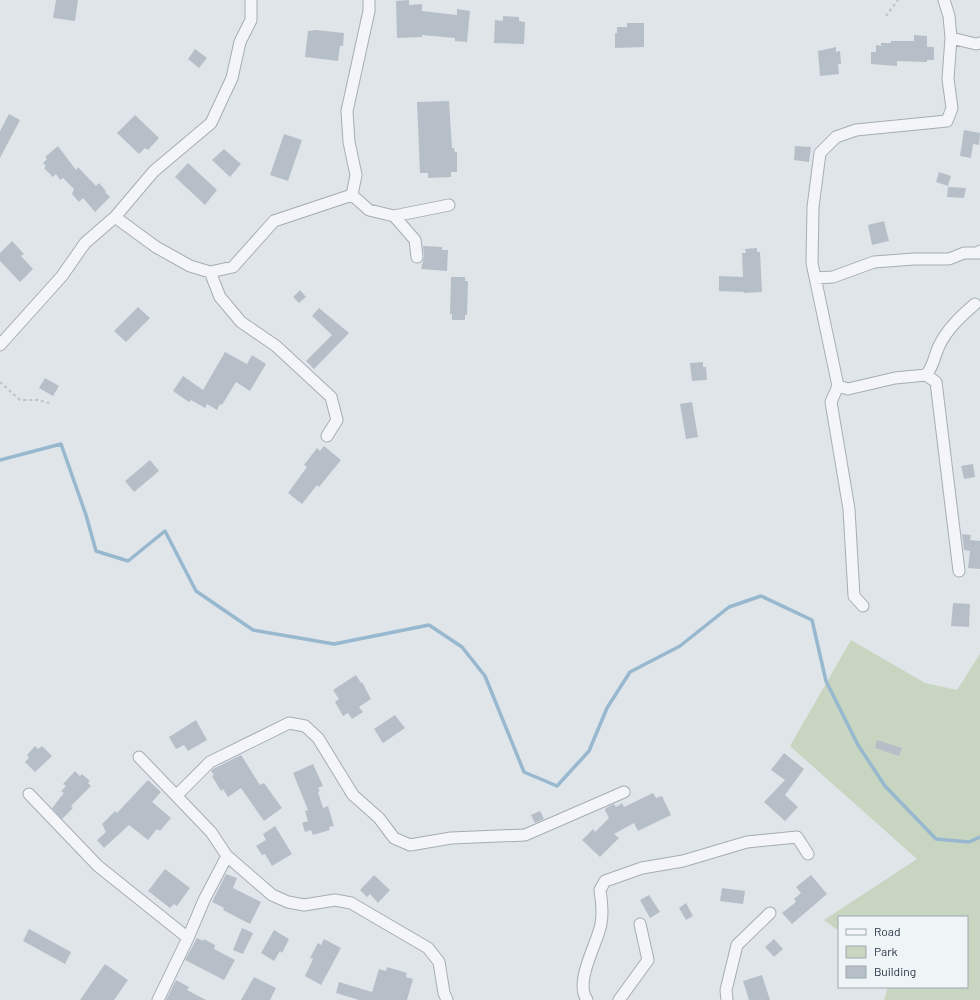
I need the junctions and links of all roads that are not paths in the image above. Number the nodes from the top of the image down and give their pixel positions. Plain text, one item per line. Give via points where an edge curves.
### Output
1 (251, 0) edge
2 (369, 0) edge
3 (944, 0) edge
4 (951, 38) junction
5 (980, 43) edge
6 (352, 194) junction
7 (449, 205) dead end
8 (394, 216) junction
9 (115, 217) junction
10 (980, 251) edge
11 (417, 257) dead end
12 (210, 272) junction
13 (815, 278) junction
14 (975, 304) dead end
15 (0, 345) edge
16 (926, 375) junction
17 (838, 386) junction
18 (327, 436) dead end
19 (959, 571) dead end
20 (863, 606) dead end
21 (139, 757) dead end
22 (624, 792) dead end
23 (29, 794) dead end
24 (177, 795) junction
25 (808, 854) dead end
26 (227, 856) junction
27 (770, 913) dead end
28 (640, 924) dead end
29 (188, 938) junction
30 (158, 1000) edge
31 (447, 1000) edge
32 (587, 1000) edge
33 (619, 1000) edge
34 (728, 1000) edge

1 - 9 street via 251,20 240,42 232,78 211,123 154,171
2 - 6 street via 369,11 347,111 349,142 356,175
3 - 4 street via 949,16
4 - 5 street
4 - 13 street via 948,79 952,108 947,121 856,130 836,137 820,153 812,207 812,263
6 - 8 street via 369,210
6 - 12 street via 274,222 233,267
7 - 8 street
8 - 11 street via 415,240
9 - 12 street via 156,247 190,266
9 - 15 street via 85,243 62,276
10 - 13 street via 964,253 949,259 874,262 833,277
12 - 18 street via 220,297 241,322 276,346 331,397 337,420
13 - 17 street
14 - 16 street via 957,319 939,346 932,368
16 - 17 street via 895,378 848,389
16 - 19 street via 936,382
17 - 20 street via 831,402 849,509 854,596
21 - 24 street
22 - 24 street via 525,835 451,838 410,845 394,838 379,818 353,795 318,738 305,726 289,723 210,762
23 - 29 street via 98,866
24 - 26 street via 211,832
25 - 32 street via 797,837 747,842 683,861 642,868 605,881 600,890 603,907 600,925 584,978 582,993
26 - 29 street
26 - 31 street via 256,883 277,897 304,905 335,900 351,903 428,948 439,962
27 - 34 street via 737,945 726,990
28 - 33 street via 648,960
29 - 30 street

